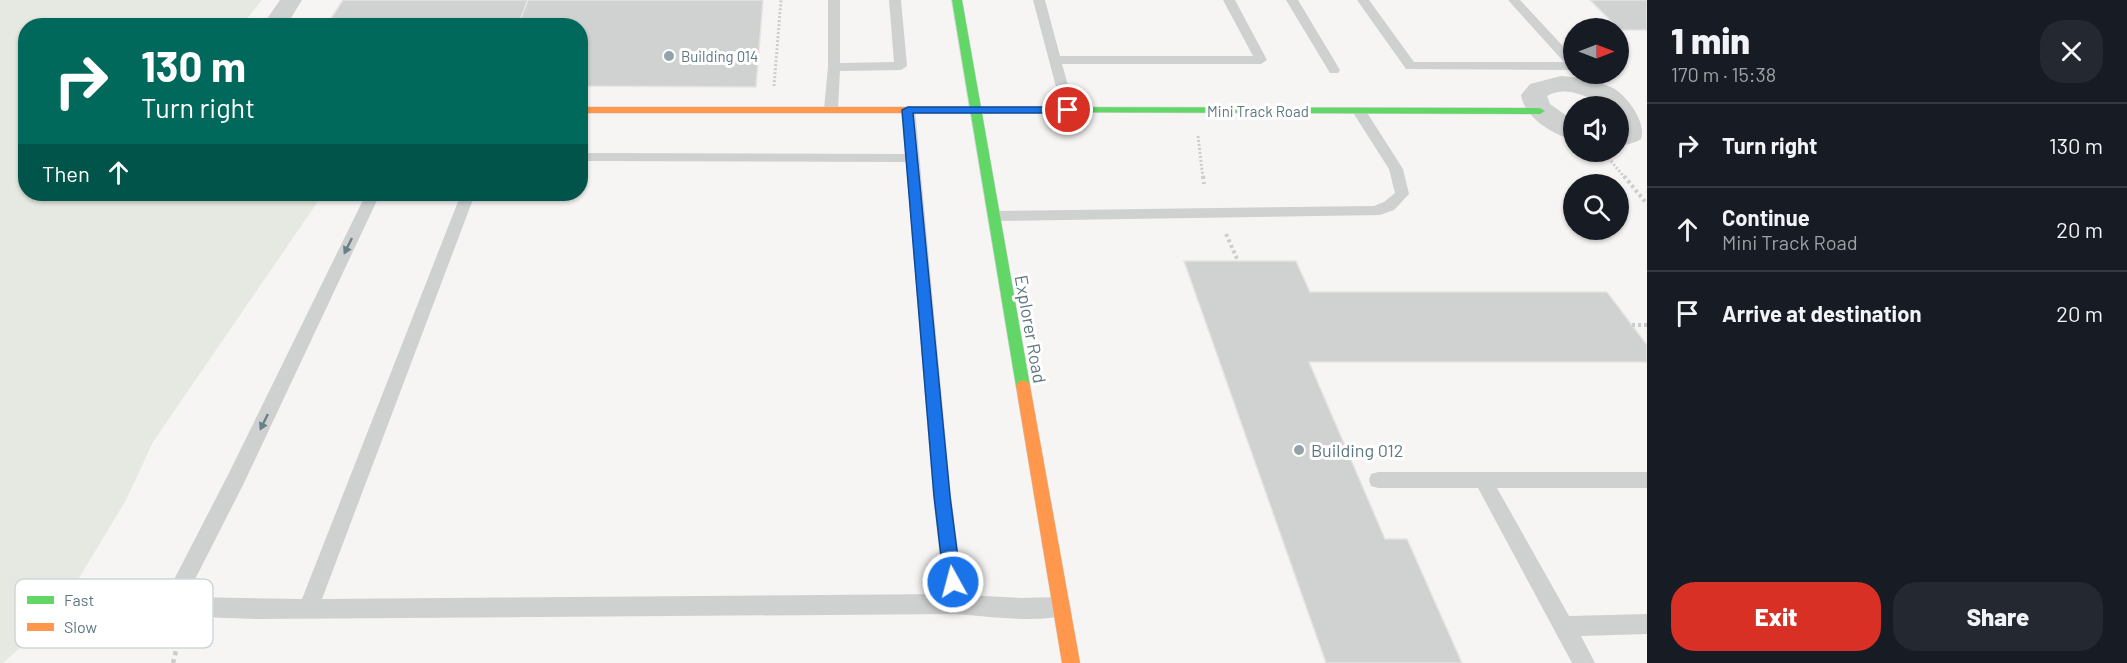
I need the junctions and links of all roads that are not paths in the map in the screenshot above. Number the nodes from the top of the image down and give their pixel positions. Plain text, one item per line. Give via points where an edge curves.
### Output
1 (291, 0) edge
2 (834, 0) edge
3 (896, 0) edge
4 (957, 0) edge
5 (1039, 0) edge
6 (1229, 0) edge
7 (1292, 0) edge
8 (1363, 0) edge
9 (1514, 0) edge
10 (279, 18) edge
11 (1563, 54) edge
12 (1056, 60) junction
13 (1563, 66) edge
14 (834, 67) junction
15 (1334, 70) dead end
16 (1606, 96) edge
17 (831, 109) junction
18 (588, 110) edge
19 (908, 110) junction
20 (976, 110) junction
21 (1068, 110) junction
22 (1359, 111) junction
23 (1540, 111) junction
24 (1629, 113) edge
25 (1563, 126) edge
26 (1629, 136) edge
27 (588, 157) edge
28 (912, 158) junction
29 (370, 201) edge
30 (465, 201) edge
31 (994, 216) junction
32 (1378, 480) dead end
33 (1483, 480) junction
34 (1647, 480) edge
35 (185, 579) edge
36 (955, 604) junction
37 (213, 607) edge
38 (1061, 607) junction
39 (308, 609) junction
40 (1647, 624) edge
41 (1564, 626) junction
42 (1071, 663) edge
43 (1584, 663) edge

1 - 10 street
2 - 14 lane
3 - 14 lane via 901,66
4 - 20 street, Explorer Road
5 - 12 lane
6 - 12 lane via 1261,60
7 - 15 lane
8 - 13 lane via 1410,66
9 - 11 lane
12 - 21 lane
14 - 17 lane
16 - 23 street via 1564,84 1541,88 1535,102
17 - 18 street, Mini Track Road
17 - 19 street, Mini Track Road
19 - 20 street, Mini Track Road
19 - 28 lane
20 - 21 street, Mini Track Road
20 - 31 street, Explorer Road
21 - 22 street, Mini Track Road
22 - 23 street, Mini Track Road
22 - 31 lane via 1396,169 1402,194 1389,206 1375,211
23 - 25 street
24 - 26 street via 1636,127
27 - 28 lane
28 - 36 lane
29 -> 35 lane
30 - 39 lane
31 - 38 street, Explorer Road
32 - 33 lane
33 - 34 lane
33 - 41 lane
36 - 38 lane
36 - 39 lane
37 -> 39 lane
38 - 42 street, Explorer Road
40 - 41 lane
41 - 43 lane

